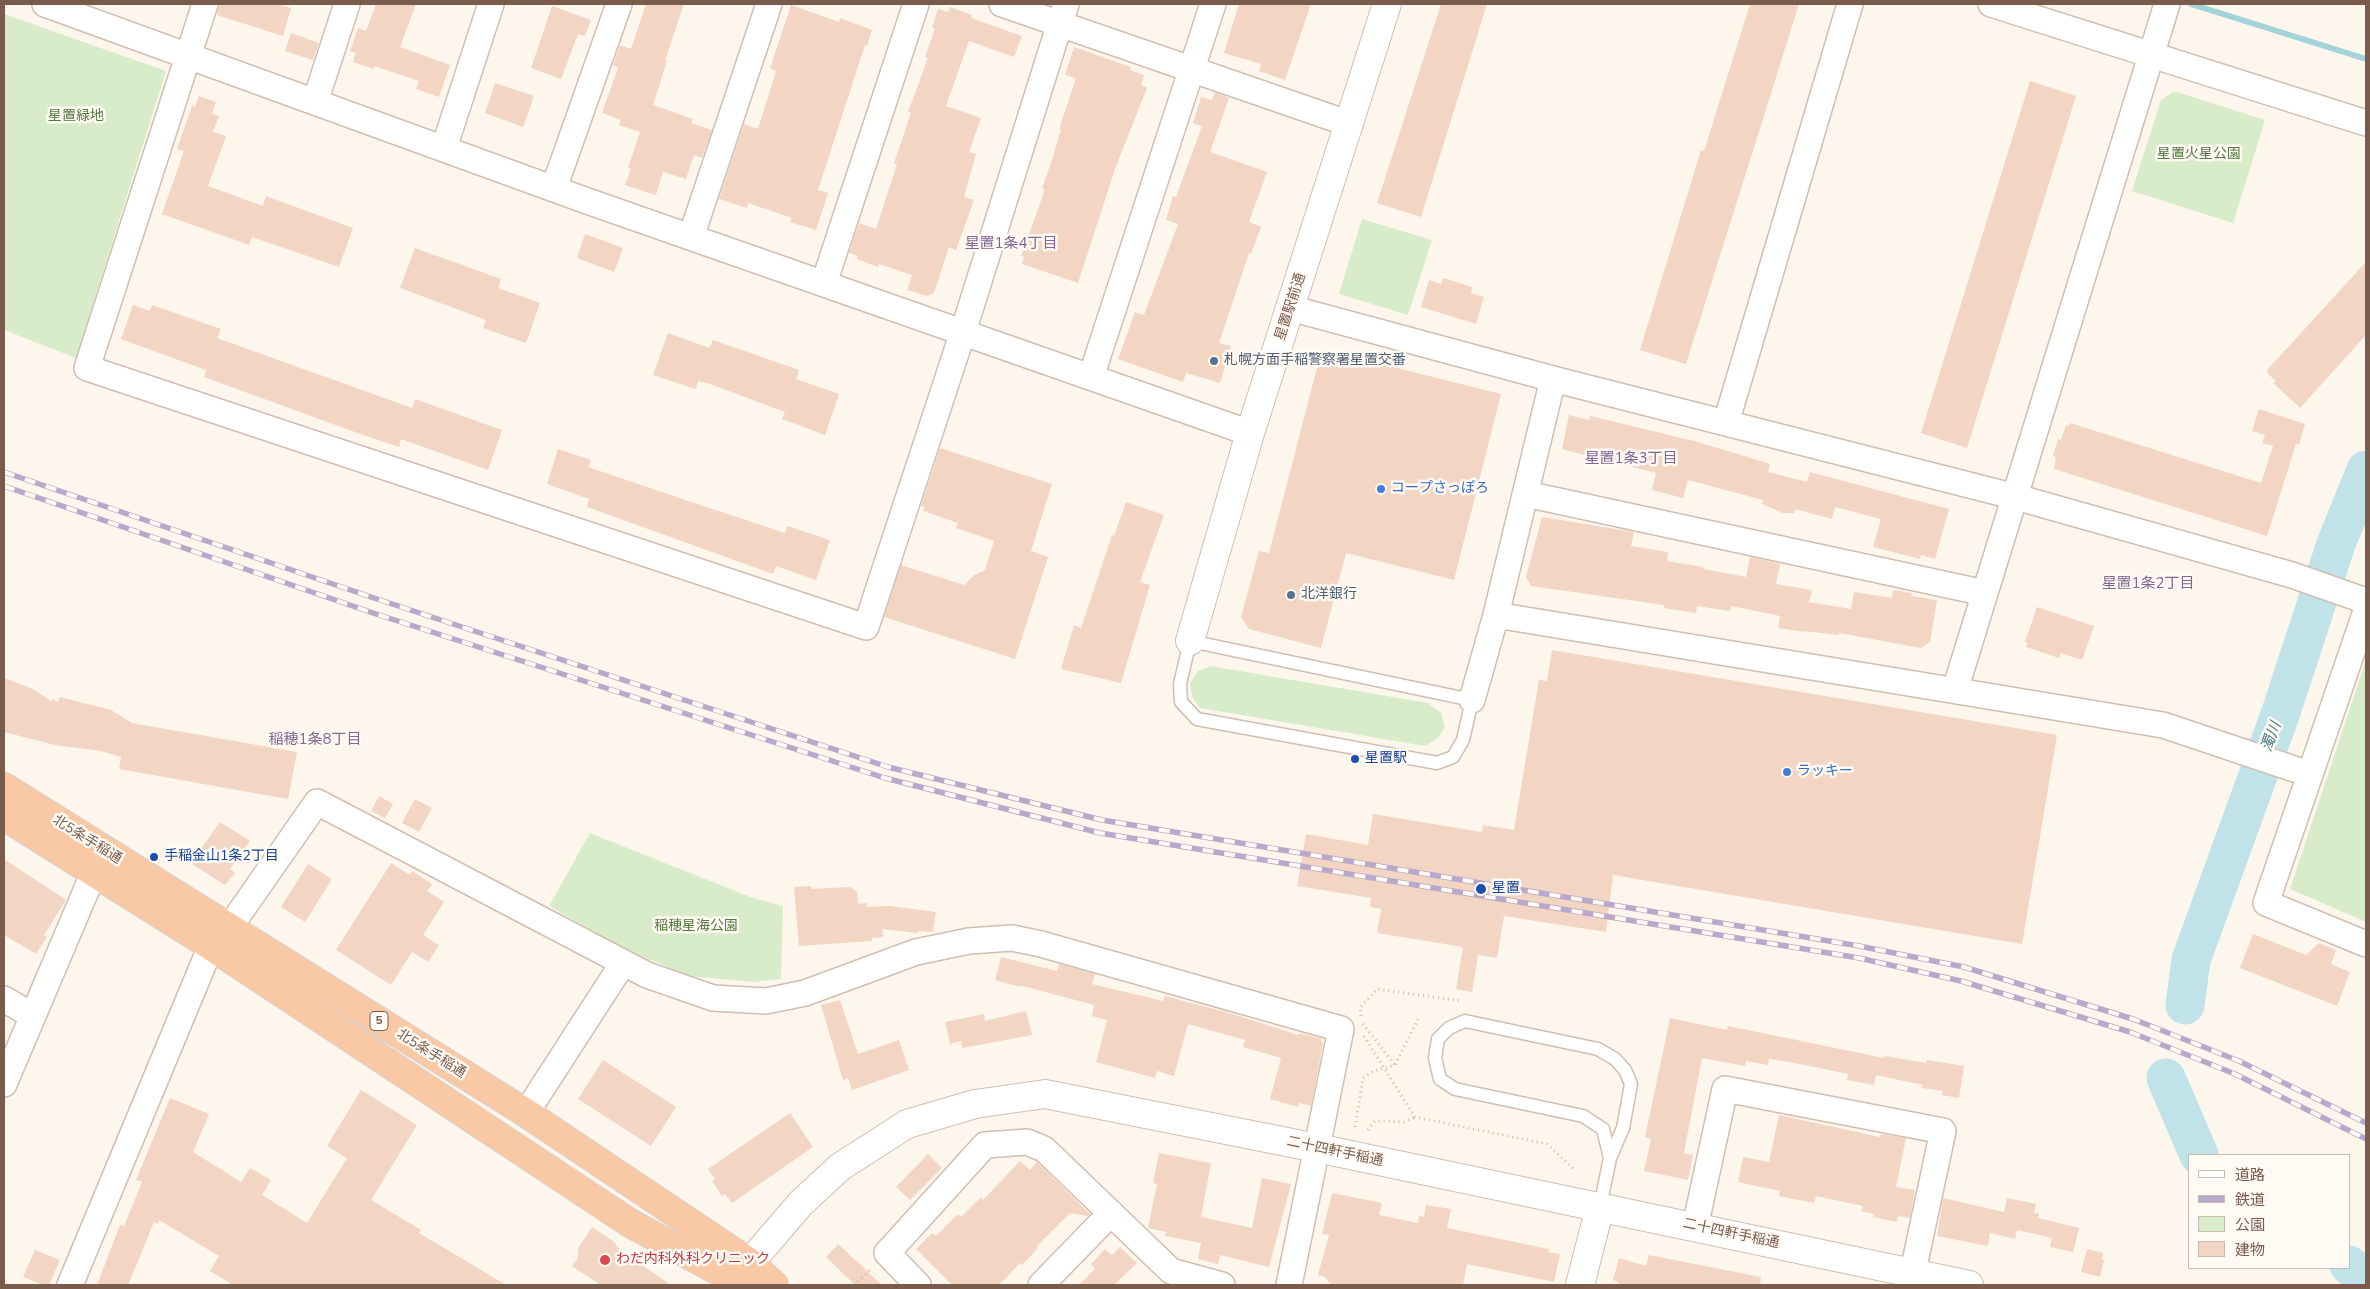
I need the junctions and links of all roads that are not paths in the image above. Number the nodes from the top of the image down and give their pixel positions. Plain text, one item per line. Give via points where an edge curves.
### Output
1 (205, 4) edge
2 (347, 4) edge
3 (491, 4) edge
4 (619, 4) edge
5 (768, 4) edge
6 (916, 4) edge
7 (1002, 4) edge
8 (1213, 4) edge
9 (1388, 4) edge
10 (1850, 4) edge
11 (1991, 4) edge
12 (54, 5) edge
13 (2167, 6) edge
14 (1063, 14) edge
15 (188, 55) junction
16 (2151, 56) junction
17 (1192, 70) junction
18 (315, 102) junction
19 (1350, 124) junction
20 (2366, 124) edge
21 (444, 148) junction
22 (554, 188) junction
23 (691, 237) junction
24 (824, 283) junction
25 (1290, 308) junction
26 (963, 332) junction
27 (1091, 377) junction
28 (1553, 379) junction
29 (1726, 423) junction
30 (1250, 433) junction
31 (1526, 494) junction
32 (2016, 497) junction
33 (1984, 593) junction
34 (2356, 598) edge
35 (2366, 611) edge
36 (1496, 615) junction
37 (1190, 641) junction
38 (1955, 690) junction
39 (1472, 700) junction
40 (2300, 771) junction
41 (4, 787) edge
42 (4, 816) edge
43 (94, 872) junction
44 (220, 937) junction
45 (2366, 944) edge
46 (623, 963) junction
47 (4, 999) edge
48 (34, 1016) junction
49 (4, 1084) edge
50 (526, 1114) junction
51 (1317, 1148) junction
52 (1610, 1158) junction
53 (1600, 1207) junction
54 (1110, 1213) junction
55 (1695, 1227) junction
56 (739, 1278) edge
57 (1911, 1279) edge
58 (70, 1285) edge
59 (774, 1285) edge
60 (918, 1285) edge
61 (1041, 1285) edge
62 (1222, 1285) edge
63 (1289, 1285) edge
64 (1580, 1285) edge
65 (1969, 1285) edge

1 - 15 street
2 - 18 street
3 - 21 street
4 - 22 street
5 - 23 street
6 - 24 street
7 - 14 street
8 - 17 street
9 - 19 street, 星置駅前通
10 - 29 street
11 - 16 street
12 - 15 street
13 - 16 street
14 - 17 street
14 - 26 street
15 - 18 street
15 - 26 street via 87,368 866,627
16 - 20 street
16 - 32 street
17 - 19 street
17 - 27 street
18 - 21 street
19 - 25 street, 星置駅前通
21 - 22 street
22 - 23 street
23 - 24 street
24 - 26 street
25 - 28 street
25 - 30 street, 星置駅前通
26 - 27 street
27 - 30 street
28 - 29 street
28 - 31 street
29 - 32 street
30 - 37 street, 星置駅前通
31 - 33 street
31 - 36 street
32 - 33 street
32 - 34 street via 2292,575
33 - 38 street
35 - 40 street
36 - 38 street
36 - 39 street
37 - 39 lane
37 - 39 lane via 1180,684 1181,702 1197,719 1437,763 1453,757 1463,740
38 - 40 street via 2163,725
40 - 45 street via 2266,904
41 - 44 highway, 北5条手稲通 / 5
42 - 43 highway, 北5条手稲通 / 5
43 - 44 highway, 北5条手稲通 / 5
43 - 48 street
44 - 46 street via 317,802
44 - 50 highway, 北5条手稲通 / 5
44 - 56 highway, 北5条手稲通 / 5 via 630,1223
44 - 58 street
46 - 50 street
46 - 51 street via 712,998 766,1001 805,993 916,952 969,941 1012,938 1042,944 1341,1028
47 - 48 street
48 - 49 street
50 - 56 highway, 北5条手稲通 / 5
51 - 53 street, 二十四軒手稲通
51 - 56 street, 二十四軒手稲通 via 1045,1094 975,1104 907,1124 840,1167 801,1204
51 - 63 street
52 - 52 lane via 1602,1129 1583,1116 1455,1089 1440,1079 1435,1058 1438,1039 1449,1028 1465,1020 1598,1049 1615,1059 1631,1084 1623,1128
52 - 53 lane
53 - 55 street, 二十四軒手稲通
53 - 64 street
54 - 60 street via 1044,1149 1027,1142 985,1145 887,1253
54 - 61 street
54 - 62 street via 1171,1271
55 - 57 street, 二十四軒手稲通
55 - 57 street via 1725,1089 1943,1131
56 - 59 highway, 北5条手稲通 / 5
57 - 65 street, 二十四軒手稲通

